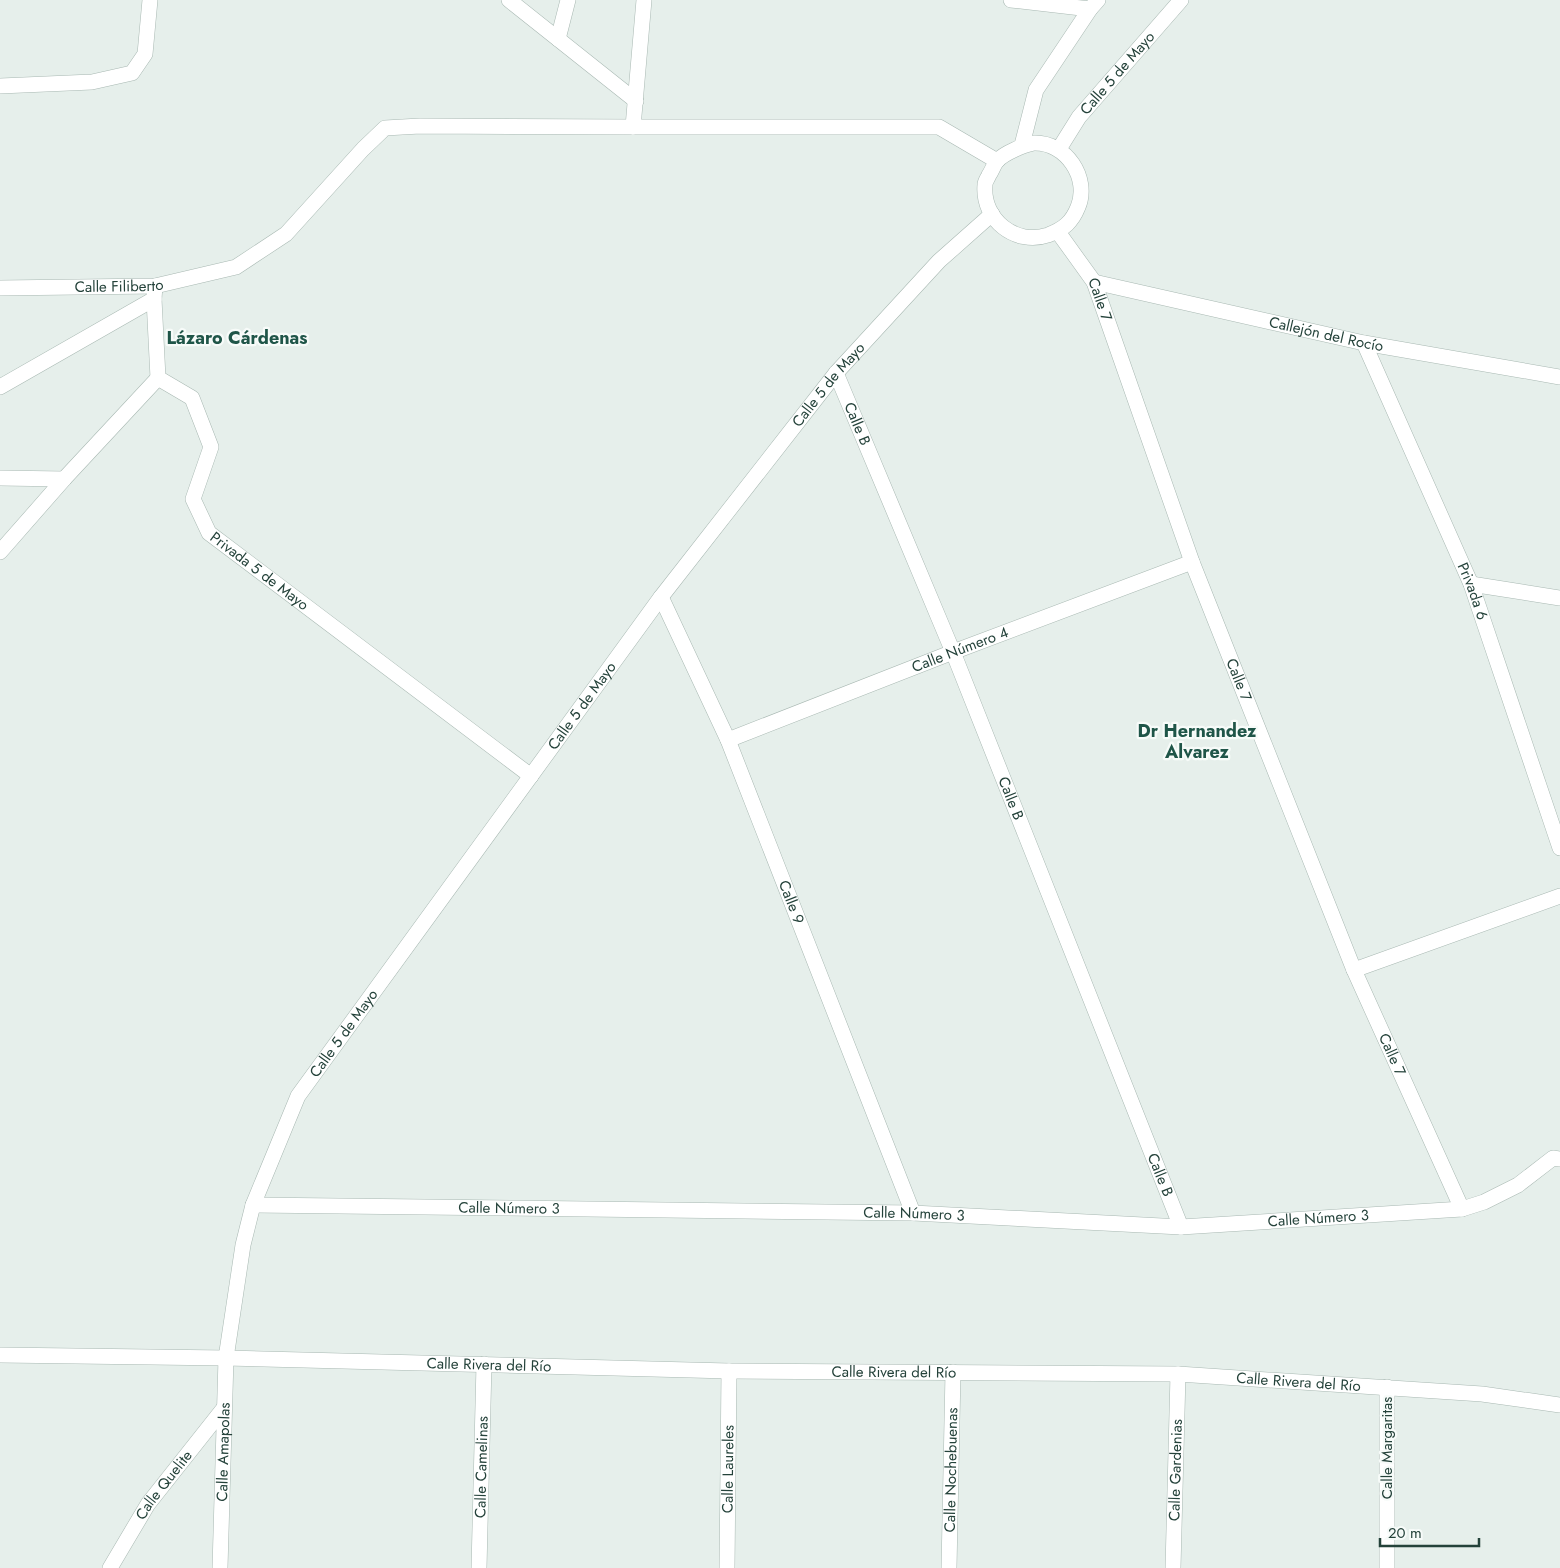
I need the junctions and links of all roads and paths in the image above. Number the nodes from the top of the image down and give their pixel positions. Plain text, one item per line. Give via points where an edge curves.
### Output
1 (150, 0) edge
2 (509, 0) edge
3 (568, 0) edge
4 (644, 0) edge
5 (1012, 0) edge
6 (1181, 0) edge
7 (1094, 5) edge
8 (558, 40) junction
9 (0, 86) edge
10 (636, 101) junction
11 (633, 127) junction
12 (1022, 145) junction
13 (1059, 149) junction
14 (997, 161) junction
15 (992, 214) junction
16 (1058, 232) junction
17 (1094, 282) junction
18 (0, 288) edge
19 (154, 293) junction
20 (1364, 343) junction
21 (836, 373) junction
22 (158, 378) junction
23 (1560, 378) edge
24 (0, 387) edge
25 (0, 478) edge
26 (64, 478) junction
27 (0, 552) edge
28 (1192, 562) junction
29 (1470, 584) junction
30 (661, 597) junction
31 (1560, 598) edge
32 (953, 652) junction
33 (728, 740) junction
34 (531, 776) junction
35 (1560, 848) edge
36 (1560, 896) edge
37 (1354, 970) junction
38 (1558, 1157) edge
39 (253, 1205) junction
40 (1462, 1210) junction
41 (913, 1213) junction
42 (1181, 1227) junction
43 (229, 1336) joint
44 (0, 1355) edge
45 (226, 1358) junction
46 (484, 1364) junction
47 (730, 1371) junction
48 (953, 1372) junction
49 (1178, 1374) junction
50 (1387, 1387) junction
51 (1560, 1405) edge
52 (224, 1408) junction
53 (110, 1568) edge
54 (220, 1568) edge
55 (479, 1568) edge
56 (727, 1568) edge
57 (949, 1568) edge
58 (1173, 1568) edge
59 (1387, 1568) edge

1 - 9 street via 144,54 132,72 92,82
2 - 8 street
3 - 8 street
4 - 10 street
5 - 7 street
6 - 13 street, Calle 5 de Mayo via 1079,117
7 - 12 street via 1036,90
8 - 10 street
10 - 11 street
11 - 14 street via 939,126
11 - 19 street, Calle Filiberto via 385,128 286,234 236,267
12 - 13 street via 1041,143
12 - 14 street
13 - 16 street via 1073,164 1081,181 1081,201 1073,219
14 - 15 street via 985,183 986,202
15 - 16 street via 1004,228 1018,236 1039,238
15 - 21 street, Calle 5 de Mayo via 939,261
16 - 17 street, Calle 7
17 - 20 street, Callejón del Rocío
17 - 28 street, Calle 7
18 - 19 street, Calle Filiberto
19 - 22 street
19 - 24 street
20 - 23 street, Callejón del Rocío
20 - 29 street, Privada 6
21 - 30 street, Calle 5 de Mayo
21 - 32 street, Calle B
22 - 26 street
22 - 34 street, Privada 5 de Mayo via 192,398 212,447 193,499 209,533
25 - 26 street
26 - 27 street
28 - 32 street, Calle Número 4
28 - 37 street, Calle 7
29 - 31 street
29 - 35 street, Privada 6
30 - 33 street, Calle 9
30 - 34 street, Calle 5 de Mayo
32 - 33 street, Calle Número 4
32 - 42 street, Calle B
33 - 41 street, Calle 9
34 - 39 street, Calle 5 de Mayo via 298,1096
36 - 37 street
37 - 40 street, Calle 7
38 - 40 street, Calle Número 3 via 1518,1184
39 - 41 street, Calle Número 3
39 - 43 street, Calle 5 de Mayo via 243,1245
40 - 42 street, Calle Número 3
41 - 42 street, Calle Número 3
43 - 45 street, Calle Amapolas
44 - 45 street, Calle Rivera del Río
45 - 46 street, Calle Rivera del Río
45 - 52 street, Calle Amapolas
46 - 47 street, Calle Rivera del Río
46 - 55 street, Calle Camelinas
47 - 48 street, Calle Rivera del Río
47 - 56 street, Calle Laureles
48 - 49 street, Calle Rivera del Río
48 - 57 street, Calle Nochebuenas
49 - 50 street, Calle Rivera del Río
49 - 58 street, Calle Gardenias
50 - 51 street, Calle Rivera del Río via 1482,1394
50 - 59 street, Calle Margaritas
52 - 53 street, Calle Quelite via 148,1504
52 - 54 street, Calle Amapolas

